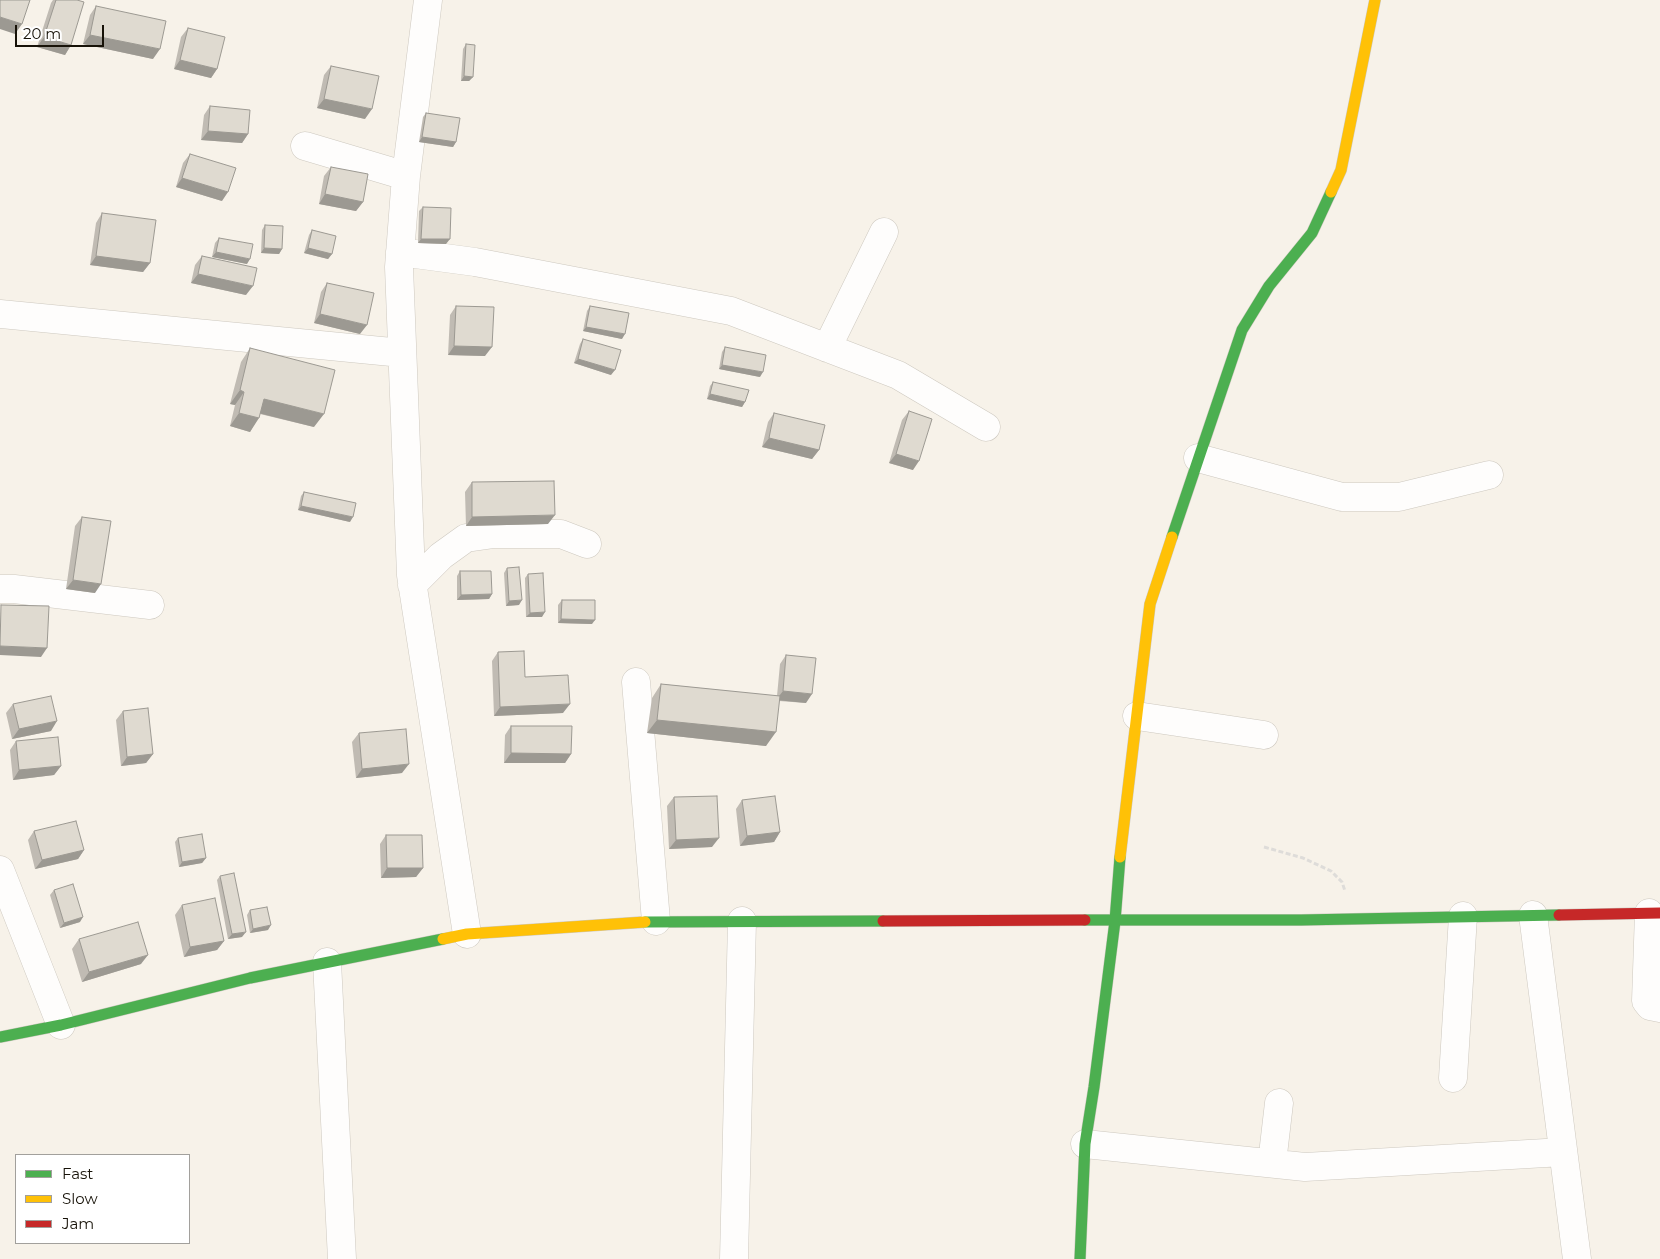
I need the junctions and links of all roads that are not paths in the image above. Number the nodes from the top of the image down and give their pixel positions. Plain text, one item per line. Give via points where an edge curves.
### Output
1 (428, 0) edge
2 (1375, 0) edge
3 (305, 146) dead end
4 (406, 176) junction
5 (884, 232) dead end
6 (400, 252) junction
7 (0, 314) edge
8 (827, 348) junction
9 (402, 353) junction
10 (986, 427) dead end
11 (1198, 458) junction
12 (1489, 475) dead end
13 (587, 544) dead end
14 (412, 585) junction
15 (0, 589) edge
16 (150, 605) dead end
17 (636, 682) dead end
18 (1137, 716) junction
19 (1264, 735) dead end
20 (0, 870) edge
21 (1655, 913) edge
22 (1533, 915) junction
23 (1463, 916) junction
24 (656, 921) junction
25 (742, 921) junction
26 (1116, 921) junction
27 (467, 934) junction
28 (327, 962) junction
29 (1660, 1008) edge
30 (61, 1025) junction
31 (0, 1037) edge
32 (1453, 1078) dead end
33 (1279, 1103) dead end
34 (1085, 1144) junction
35 (1563, 1152) junction
36 (1272, 1164) junction
37 (342, 1259) edge
38 (734, 1259) edge
39 (1080, 1259) edge
40 (1577, 1259) edge

1 - 4 street
2 - 11 street via 1341,170 1312,233 1269,286 1242,330
3 - 4 street
4 - 6 street
5 - 8 street
6 - 8 street via 474,262 730,311
6 - 9 street
7 - 9 street
8 - 10 street via 898,375
9 - 14 street
11 - 12 street via 1342,497 1399,497
11 - 18 street via 1150,604
13 - 14 street via 561,534 494,534 466,538 441,556
14 - 27 street
15 - 16 street
17 - 24 street
18 - 19 street
18 - 26 street
20 - 30 street
21 - 22 street
21 - 29 street via 1646,1001 1650,1006
22 - 23 street
22 - 35 street
23 - 26 street
23 - 32 street
24 - 25 street
24 - 27 street
25 - 26 street
25 - 38 street
26 - 34 street
27 - 28 street
28 - 30 street
28 - 37 street
30 - 31 street
33 - 36 street
34 - 36 street
34 - 39 street
35 - 36 street via 1305,1167
35 - 40 street

